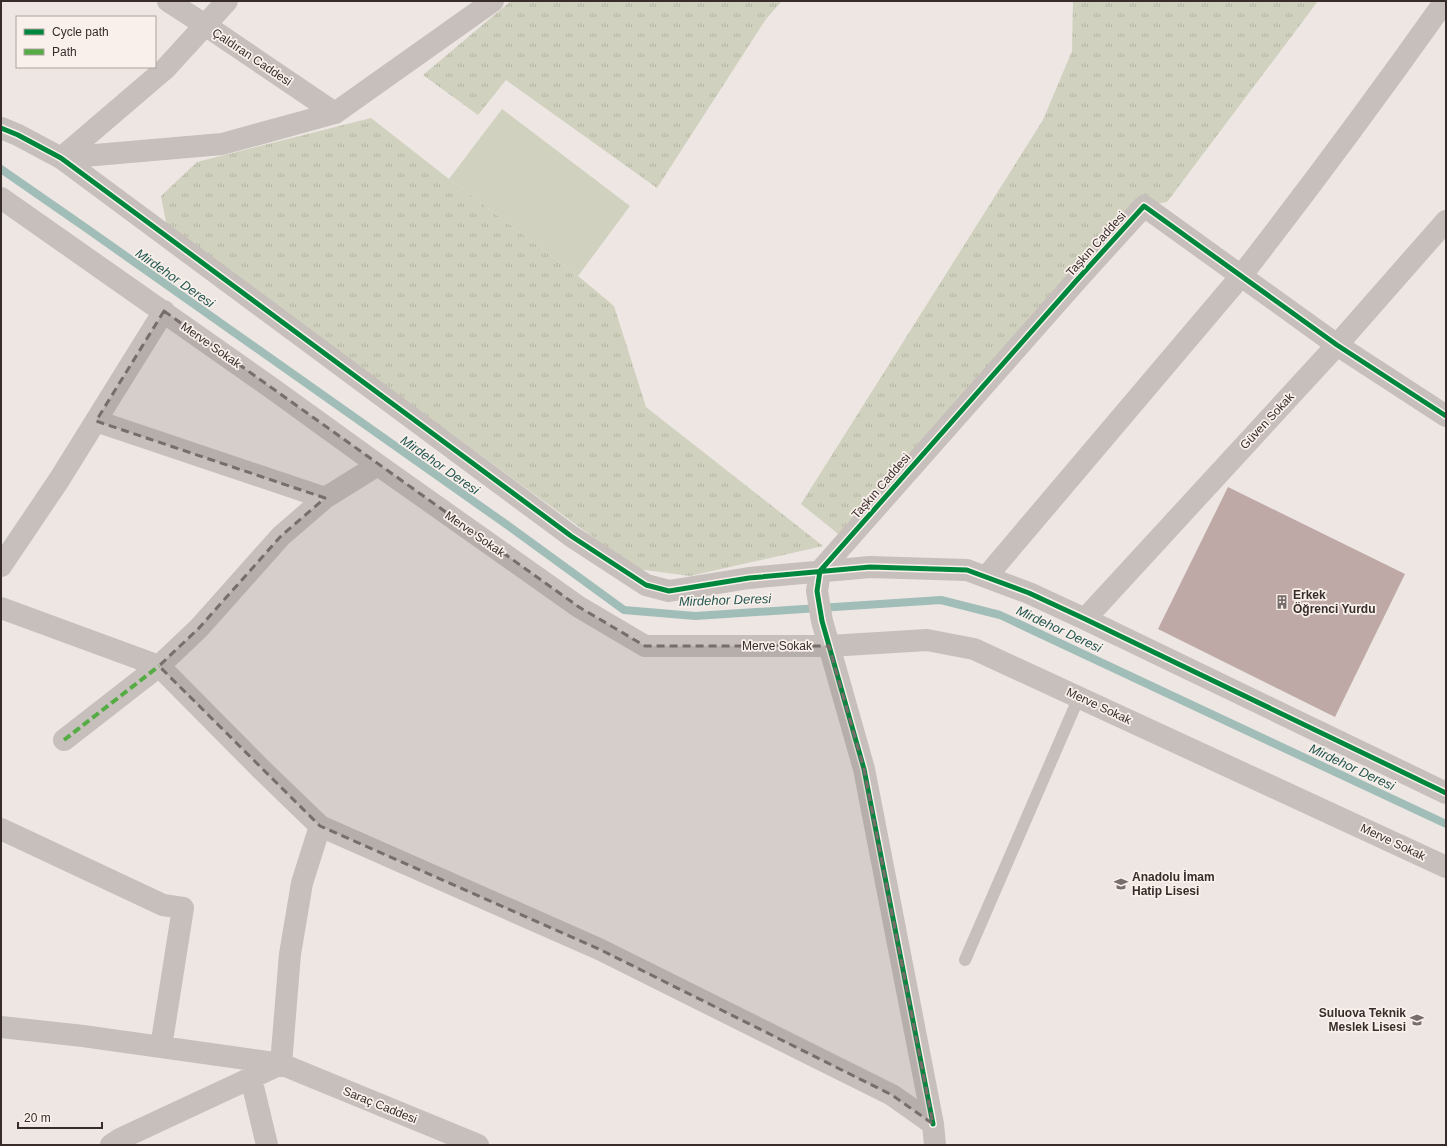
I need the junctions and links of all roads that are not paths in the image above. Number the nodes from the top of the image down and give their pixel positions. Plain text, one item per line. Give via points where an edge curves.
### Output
1 (168, 1) edge
2 (226, 1) edge
3 (1445, 1) edge
4 (483, 3) edge
5 (205, 25) junction
6 (335, 113) junction
7 (1, 128) edge
8 (61, 158) junction
9 (1, 198) edge
10 (1446, 221) edge
11 (1241, 276) junction
12 (164, 311) junction
13 (1337, 345) junction
14 (1446, 416) edge
15 (96, 421) junction
16 (378, 465) junction
17 (325, 498) junction
18 (1, 566) edge
19 (986, 577) junction
20 (818, 581) junction
21 (1, 608) edge
22 (1085, 619) junction
23 (829, 646) junction
24 (159, 666) junction
25 (1079, 697) junction
26 (64, 740) dead end
27 (1446, 794) edge
28 (320, 826) junction
29 (1, 829) edge
30 (1446, 867) edge
31 (965, 960) dead end
32 (1, 1027) edge
33 (161, 1047) junction
34 (281, 1064) junction
35 (251, 1078) junction
36 (934, 1135) edge
37 (111, 1145) edge
38 (267, 1145) edge
39 (478, 1145) edge

1 - 5 street, Çaldıran Caddesi
2 - 5 street
3 - 11 street via 1384,87
4 - 6 street
5 - 6 street, Çaldıran Caddesi
5 - 8 street via 166,69
6 - 8 street via 222,144
7 - 8 street
8 - 20 street via 571,536 646,585 669,591 748,578
9 - 12 street, Merve Sokak
10 - 13 street, Güven Sokak
11 - 13 street, Taşkın Caddesi
11 - 19 street
11 - 20 street, Taşkın Caddesi via 1144,206 1077,280
12 - 15 street
12 - 16 street, Merve Sokak
13 - 14 street, Taşkın Caddesi
13 - 22 street, Güven Sokak
15 - 17 street
15 - 18 street
16 - 17 street
16 - 23 street, Merve Sokak via 579,608 645,646
17 - 24 street via 281,536 199,628
19 - 20 street via 967,570 870,566
19 - 22 street via 1029,593
20 - 23 street via 822,620
21 - 24 street
22 - 27 street
23 - 25 street, Merve Sokak via 927,640 974,649
23 - 36 street via 864,769
24 - 26 street
24 - 28 street
25 - 30 street, Merve Sokak
25 - 31 lane
28 - 34 street via 302,883 290,954
28 - 36 street via 599,949 892,1095
29 - 33 street via 163,905 183,908
32 - 33 street, Saraç Caddesi
33 - 34 street, Saraç Caddesi
34 - 35 street
34 - 39 street, Saraç Caddesi
35 - 37 street
35 - 38 street

